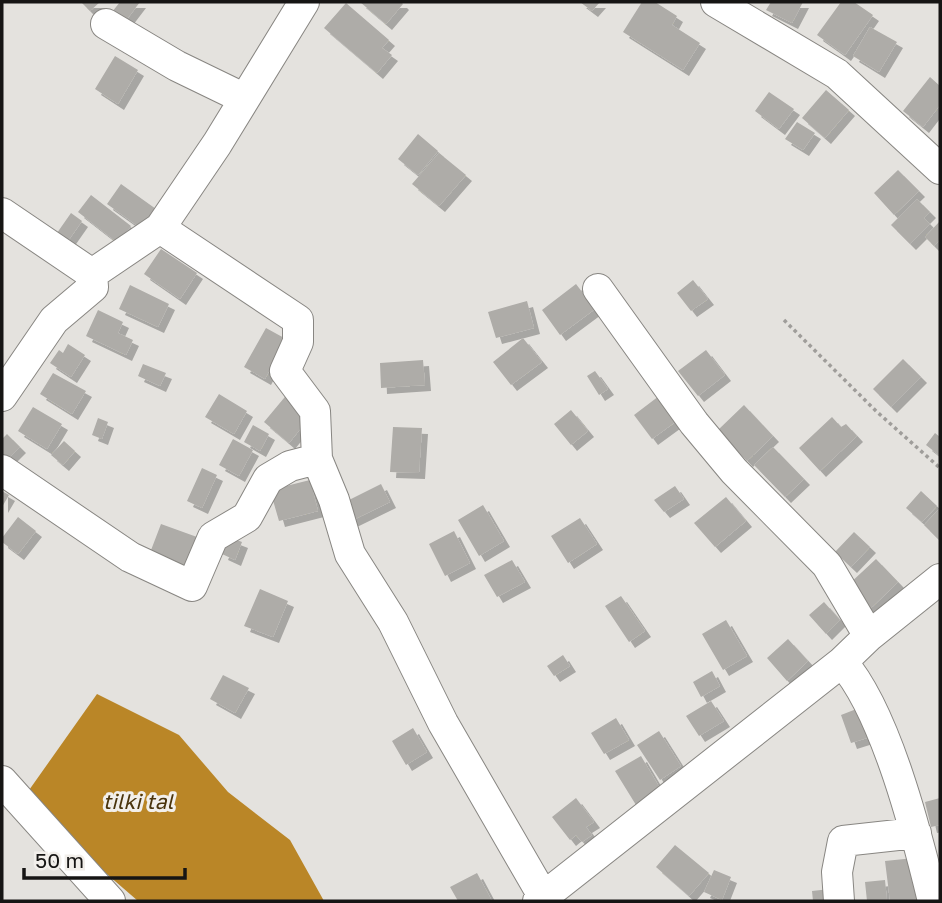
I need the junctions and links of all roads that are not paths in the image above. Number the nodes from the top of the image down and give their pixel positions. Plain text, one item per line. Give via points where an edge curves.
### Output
1 (304, 2) edge
2 (716, 2) edge
3 (106, 24) dead end
4 (243, 98) junction
5 (940, 169) edge
6 (2, 213) edge
7 (160, 228) junction
8 (92, 274) junction
9 (598, 289) dead end
10 (2, 396) edge
11 (317, 458) junction
12 (2, 470) edge
13 (940, 579) edge
14 (869, 636) junction
15 (842, 662) junction
16 (2, 781) edge
17 (916, 833) junction
18 (541, 899) edge
19 (110, 901) edge
20 (839, 901) edge
21 (933, 901) edge

1 - 4 street
2 - 5 street via 837,74
3 - 4 street
4 - 7 street
6 - 8 street
7 - 8 street
7 - 11 street via 298,320 298,342 285,371 315,411
8 - 10 street via 93,287 54,320
9 - 14 street via 718,452 827,565
11 - 12 street via 268,479 247,517 213,537 192,586 130,557
11 - 18 street via 350,554 393,622
13 - 14 street
14 - 15 street
15 - 17 street via 857,678
15 - 18 street
16 - 19 street
17 - 20 street via 843,841 837,872
17 - 21 street

